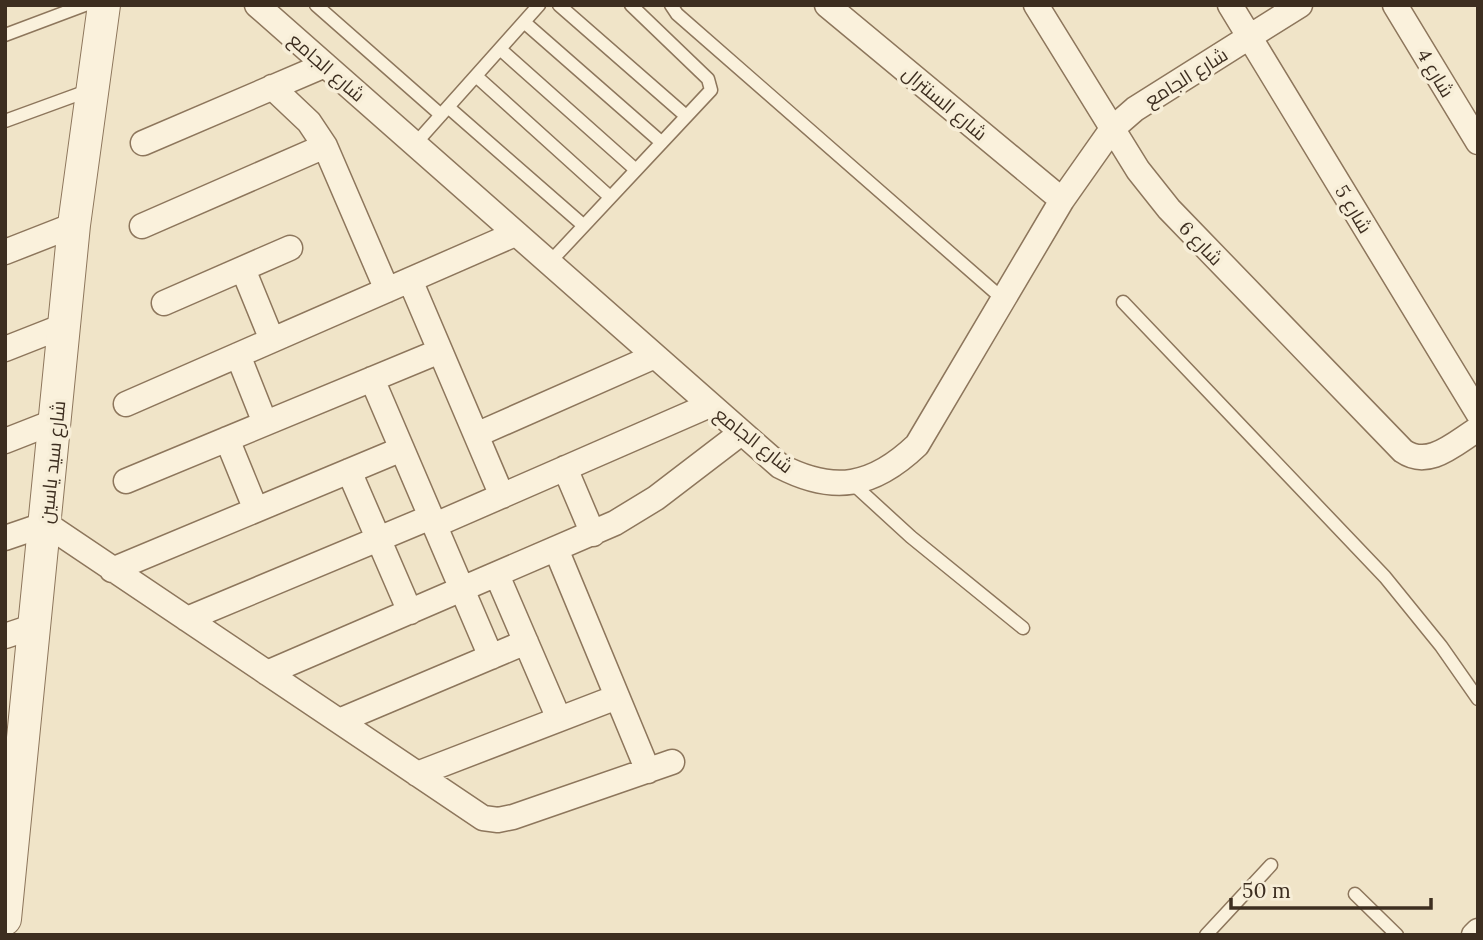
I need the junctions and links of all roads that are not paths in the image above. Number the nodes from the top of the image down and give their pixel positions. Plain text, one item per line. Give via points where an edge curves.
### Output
1 (85, 5) edge
2 (104, 5) edge
3 (257, 5) edge
4 (316, 5) edge
5 (539, 5) edge
6 (559, 5) edge
7 (631, 5) edge
8 (671, 5) edge
9 (827, 5) edge
10 (1036, 5) edge
11 (1230, 5) edge
12 (1300, 5) edge
13 (1395, 5) edge
14 (524, 22) junction
15 (5, 35) edge
16 (1250, 37) junction
17 (500, 49) junction
18 (325, 65) junction
19 (476, 76) junction
20 (272, 87) junction
21 (93, 89) junction
22 (445, 111) junction
23 (686, 116) junction
24 (5, 121) edge
25 (1112, 128) junction
26 (661, 142) junction
27 (1478, 142) edge
28 (143, 143) dead end
29 (415, 144) junction
30 (325, 146) junction
31 (636, 170) junction
32 (610, 197) junction
33 (1062, 200) junction
34 (74, 225) junction
35 (583, 225) junction
36 (142, 226) dead end
37 (515, 234) junction
38 (290, 248) dead end
39 (5, 252) edge
40 (549, 263) junction
41 (243, 269) junction
42 (410, 280) junction
43 (387, 290) junction
44 (1004, 300) junction
45 (1123, 302) dead end
46 (164, 303) dead end
47 (66, 325) junction
48 (272, 340) junction
49 (5, 349) edge
50 (440, 351) junction
51 (238, 355) junction
52 (655, 356) junction
53 (372, 379) junction
54 (126, 404) dead end
55 (710, 405) junction
56 (1478, 413) edge
57 (56, 421) junction
58 (265, 423) junction
59 (1478, 429) edge
60 (741, 433) junction
61 (476, 435) junction
62 (227, 439) junction
63 (5, 441) edge
64 (402, 449) junction
65 (565, 468) junction
66 (349, 471) junction
67 (126, 481) dead end
68 (852, 483) junction
69 (502, 496) junction
70 (256, 510) junction
71 (433, 521) junction
72 (46, 524) junction
73 (593, 534) junction
74 (5, 538) edge
75 (378, 539) junction
76 (556, 549) junction
77 (112, 570) junction
78 (498, 575) junction
79 (462, 589) junction
80 (410, 612) junction
81 (187, 619) junction
82 (35, 626) junction
83 (1023, 628) dead end
84 (5, 636) edge
85 (526, 642) junction
86 (491, 657) junction
87 (267, 673) junction
88 (617, 696) junction
89 (1478, 699) edge
90 (559, 719) junction
91 (339, 722) junction
92 (15, 724) edge
93 (671, 762) dead end
94 (648, 771) junction
95 (417, 774) junction
96 (10, 818) edge
97 (1271, 865) dead end
98 (1355, 894) dead end
99 (5, 919) edge
100 (1206, 935) edge
101 (1397, 935) edge

1 - 15 lane
2 - 21 street, شارع سيد ياسين
3 - 18 street, شارع الجامع
4 - 22 lane
5 - 14 lane
6 - 23 lane
7 - 23 lane via 710,82 708,93
8 - 44 lane
9 - 33 street, شارع السنترال
10 - 25 street, شارع 6
11 - 16 street, شارع 5
12 - 16 street, شارع الجامع
13 - 27 street, شارع 4
14 - 17 lane
14 - 26 lane
16 - 25 street, شارع الجامع
16 - 56 street, شارع 5
17 - 19 lane
17 - 31 lane
18 - 20 street
18 - 29 street, شارع الجامع
19 - 22 lane
19 - 32 lane
20 - 28 street
20 - 30 street via 309,122
21 - 24 lane
21 - 34 street, شارع سيد ياسين
22 - 29 lane
22 - 35 lane
23 - 26 lane
25 - 33 street, شارع الجامع
25 - 59 street, شارع 6 via 1169,209 1403,451 1424,459
26 - 31 lane
29 - 37 street, شارع الجامع
30 - 36 street
30 - 43 street
31 - 32 lane
32 - 35 lane
33 - 44 street, شارع الجامع
34 - 39 street
34 - 47 street, شارع سيد ياسين
35 - 40 lane
37 - 40 street, شارع الجامع
37 - 42 street
38 - 41 street
40 - 52 street, شارع الجامع
41 - 46 street
41 - 48 street
42 - 43 street
42 - 50 street
43 - 48 street
44 - 68 street, شارع الجامع via 916,445 877,476
45 - 89 lane via 1385,577
47 - 49 street
47 - 57 street, شارع سيد ياسين
48 - 51 street
50 - 53 street
50 - 61 street
51 - 54 street
51 - 58 street
52 - 55 street, شارع الجامع
52 - 61 street
53 - 58 street
53 - 64 street
55 - 60 street, شارع الجامع
55 - 65 street
57 - 63 street
57 - 72 street, شارع سيد ياسين
58 - 62 street
60 - 68 street, شارع الجامع via 780,466 802,477
60 - 73 street via 656,498
61 - 69 street
62 - 67 street
62 - 70 street
64 - 66 street
64 - 71 street
65 - 69 street
65 - 73 street
66 - 70 street
66 - 75 street
68 - 83 lane
69 - 71 street
70 - 77 street
71 - 75 street
71 - 79 street
72 - 74 street
72 - 77 street
72 - 82 street, شارع سيد ياسين
73 - 76 street
75 - 80 street
75 - 81 street
76 - 78 street
76 - 88 street
77 - 81 street
78 - 79 street
78 - 85 street
79 - 80 street
79 - 86 street
80 - 87 street
81 - 87 street
82 - 84 street
82 - 92 street, شارع سيد ياسين
85 - 86 street
85 - 90 street
86 - 91 street
87 - 91 street
88 - 90 street
88 - 94 street
90 - 95 street
91 - 95 street
92 - 96 street, شارع سيد ياسين
93 - 94 street
94 - 95 street via 498,820 483,818
96 - 99 street, شارع سيد ياسين
97 - 100 lane
98 - 101 lane

